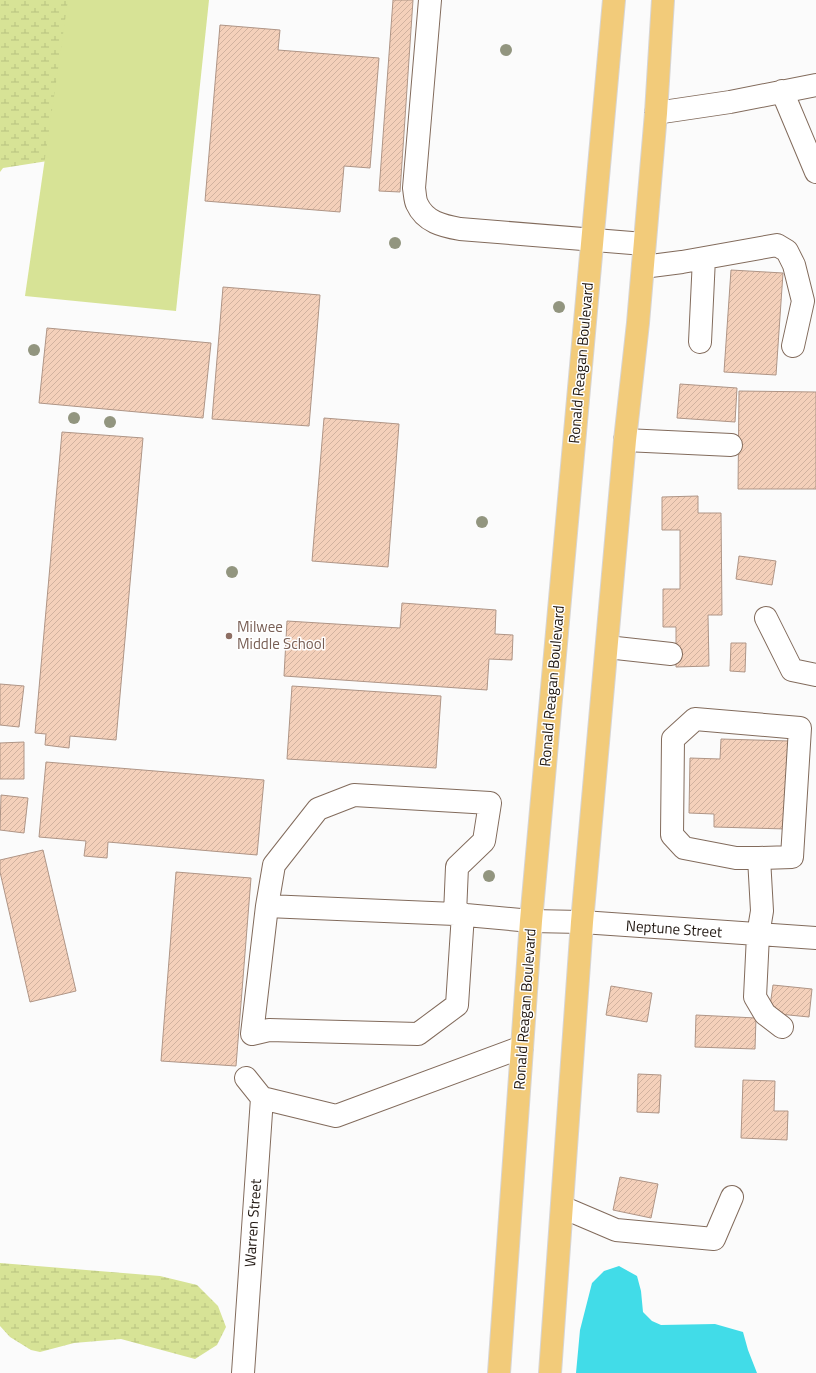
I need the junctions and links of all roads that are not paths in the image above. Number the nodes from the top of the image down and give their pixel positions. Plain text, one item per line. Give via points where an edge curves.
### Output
1 (430, 0) edge
2 (614, 0) edge
3 (663, 0) edge
4 (816, 85) edge
5 (782, 91) junction
6 (656, 113) junction
7 (816, 172) edge
8 (592, 239) junction
9 (644, 244) junction
10 (704, 258) junction
11 (643, 267) junction
12 (700, 342) dead end
13 (793, 346) dead end
14 (625, 440) junction
15 (731, 445) dead end
16 (766, 618) dead end
17 (607, 647) junction
18 (672, 654) dead end
19 (816, 675) edge
20 (759, 858) junction
21 (267, 906) junction
22 (459, 914) junction
23 (531, 920) junction
24 (582, 922) junction
25 (758, 934) junction
26 (816, 938) edge
27 (782, 1027) dead end
28 (522, 1047) junction
29 (246, 1078) dead end
30 (262, 1098) junction
31 (732, 1197) dead end
32 (562, 1207) junction
33 (243, 1373) edge
34 (499, 1373) edge
35 (550, 1373) edge

1 - 8 street via 414,188 417,204 423,214 434,222 460,229
2 - 8 main road, Ronald Reagan Boulevard
3 - 6 main road
4 - 5 street
5 - 6 street
5 - 7 street
6 - 9 main road
8 - 9 street
8 - 23 main road, Ronald Reagan Boulevard
9 - 11 main road
10 - 11 street
10 - 12 street
10 - 13 street via 777,245 787,251 794,265 803,301
11 - 14 main road
14 - 15 street
14 - 17 main road
16 - 19 street via 792,670
17 - 18 street
17 - 24 main road
20 - 20 street via 736,858 684,848 672,835 673,739 695,719 800,728 792,857
20 - 25 street via 762,910
21 - 22 street, Neptune Street
21 - 22 street via 274,865 318,808 354,795 490,803 484,840 457,867
21 - 22 street via 252,1034 269,1030 418,1034 457,1005
22 - 23 street, Neptune Street
23 - 24 street, Neptune Street
23 - 28 main road, Ronald Reagan Boulevard
24 - 25 street, Neptune Street
24 - 32 main road
25 - 26 street, Neptune Street
25 - 27 street via 755,997 765,1014
28 - 30 street via 336,1116
28 - 34 main road, Ronald Reagan Boulevard
29 - 30 street
30 - 33 street, Warren Street
31 - 32 street via 714,1239 616,1230
32 - 35 main road

